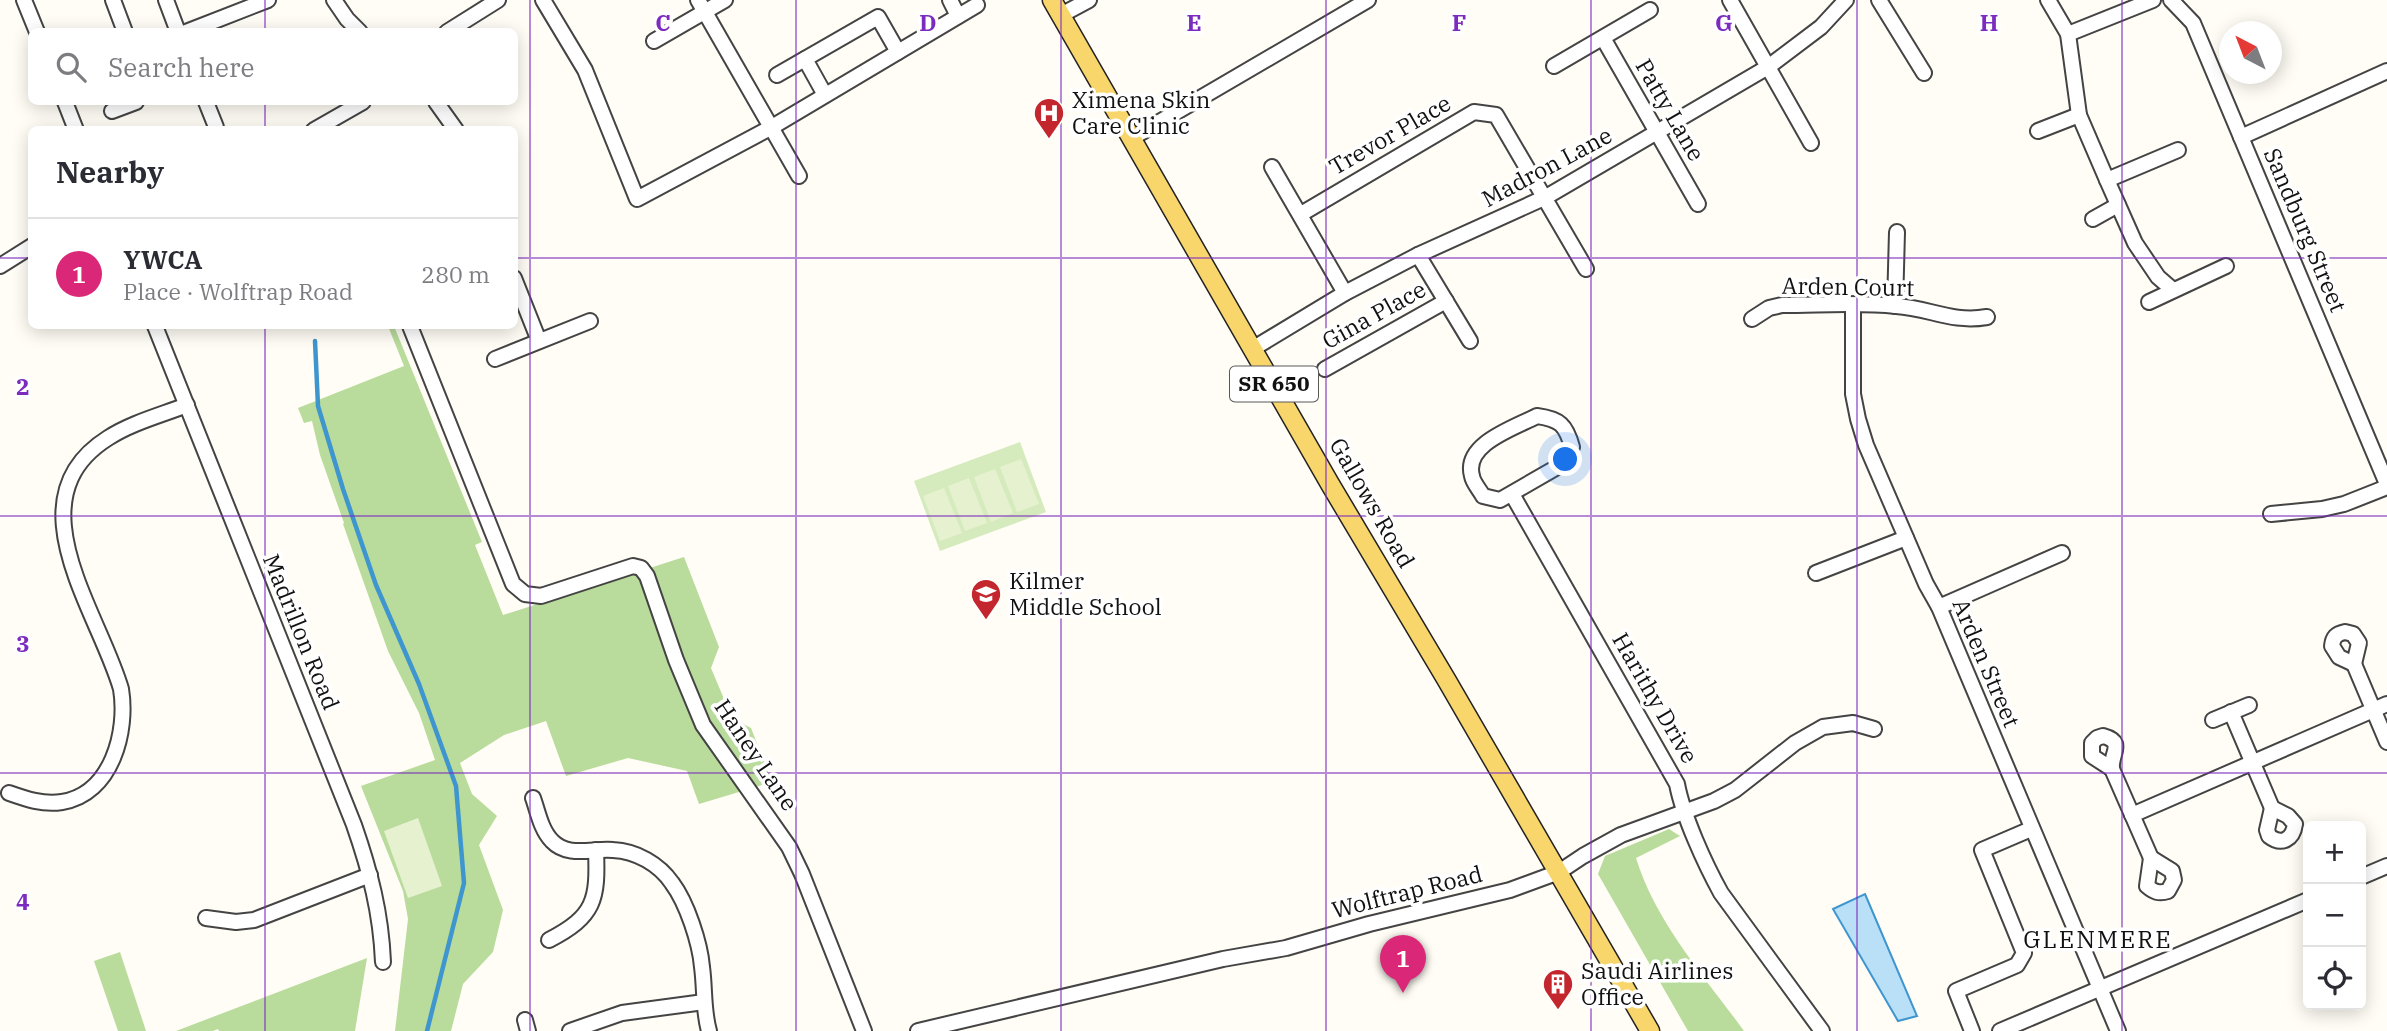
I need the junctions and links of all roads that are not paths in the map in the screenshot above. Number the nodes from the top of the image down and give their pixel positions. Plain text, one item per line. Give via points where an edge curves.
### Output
1 (24, 0) edge
2 (113, 0) edge
3 (166, 0) edge
4 (268, 0) edge
5 (334, 0) edge
6 (498, 0) edge
7 (543, 0) edge
8 (725, 0) edge
9 (950, 0) edge
10 (1089, 0) edge
11 (1368, 0) edge
12 (1730, 0) edge
13 (1846, 0) edge
14 (1879, 0) edge
15 (2048, 0) edge
16 (2153, 0) edge
17 (2171, 0) edge
18 (976, 5) dead end
19 (701, 6) edge
20 (1057, 8) edge
21 (1650, 10) dead end
22 (958, 16) junction
23 (35, 28) edge
24 (124, 28) edge
25 (176, 28) edge
26 (196, 28) edge
27 (356, 28) edge
28 (453, 28) edge
29 (2068, 34) junction
30 (1603, 38) junction
31 (654, 41) dead end
32 (898, 52) junction
33 (805, 59) junction
34 (1554, 66) dead end
35 (1768, 66) junction
36 (2387, 71) edge
37 (1924, 74) dead end
38 (777, 75) dead end
39 (825, 95) junction
40 (66, 105) edge
41 (128, 105) edge
42 (207, 105) edge
43 (358, 105) edge
44 (438, 105) edge
45 (112, 111) dead end
46 (2079, 115) junction
47 (74, 126) edge
48 (216, 126) edge
49 (321, 126) edge
50 (453, 126) edge
51 (772, 127) junction
52 (2038, 131) dead end
53 (1657, 132) junction
54 (2241, 137) junction
55 (1132, 138) junction
56 (1811, 143) dead end
57 (2178, 150) dead end
58 (1272, 167) dead end
59 (799, 176) dead end
60 (2107, 180) junction
61 (1546, 197) junction
62 (1698, 204) dead end
63 (2118, 205) junction
64 (1301, 214) junction
65 (2093, 219) dead end
66 (1897, 232) dead end
67 (28, 248) edge
68 (1418, 255) junction
69 (0, 266) edge
70 (2226, 266) dead end
71 (1586, 268) dead end
72 (518, 288) edge
73 (2173, 290) junction
74 (1345, 293) junction
75 (1446, 301) junction
76 (2149, 302) dead end
77 (1853, 305) junction
78 (1895, 306) junction
79 (1987, 317) dead end
80 (1752, 319) dead end
81 (590, 321) dead end
82 (156, 329) edge
83 (411, 329) edge
84 (539, 341) junction
85 (1470, 341) dead end
86 (1254, 348) junction
87 (495, 359) dead end
88 (1325, 369) dead end
89 (187, 405) junction
90 (2387, 485) edge
91 (1512, 494) junction
92 (2271, 514) dead end
93 (1906, 538) junction
94 (2062, 553) dead end
95 (1816, 573) dead end
96 (1939, 607) junction
97 (2354, 664) dead end
98 (2249, 705) dead end
99 (2380, 707) edge
100 (2231, 712) junction
101 (2213, 720) dead end
102 (1874, 729) dead end
103 (2387, 742) edge
104 (2252, 761) junction
105 (2112, 769) dead end
106 (9, 793) dead end
107 (533, 797) dead end
108 (2272, 808) dead end
109 (1686, 813) junction
110 (2132, 815) junction
111 (2031, 829) junction
112 (596, 850) junction
113 (2151, 858) dead end
114 (2387, 866) edge
115 (1559, 872) junction
116 (370, 875) junction
117 (2366, 875) edge
118 (2303, 902) edge
119 (206, 918) dead end
120 (549, 940) dead end
121 (383, 962) dead end
122 (2100, 988) junction
123 (704, 1002) junction
124 (570, 1031) edge
125 (709, 1031) edge
126 (864, 1031) edge
127 (918, 1031) edge
128 (1650, 1031) edge
129 (1822, 1031) edge
130 (1972, 1031) edge
131 (2000, 1031) edge
132 (2118, 1031) edge

1 - 23 street
2 - 24 street
3 - 25 street
4 - 26 street
5 - 27 street
6 - 28 street
7 - 51 street via 585,69 637,199
8 - 19 street
9 - 22 street
10 - 20 street
11 - 55 street
12 - 35 street
13 - 35 street, Madron Lane via 1821,27
14 - 37 street
15 - 29 street
16 - 29 street
17 - 54 street, Sandburg Street via 2193,23
18 - 22 street
19 - 31 street
19 - 51 street
20 - 55 main road, Gallows Road / SR 650
21 - 30 street
22 - 32 street
29 - 46 street
30 - 34 street
30 - 53 street, Patty Lane
32 - 33 street via 878,17
32 - 39 street
33 - 38 street
33 - 39 street
35 - 53 street, Madron Lane
35 - 56 street
36 - 54 street
39 - 51 street
40 - 47 street
41 - 45 street
42 - 48 street
43 - 49 street
44 - 50 street
46 - 52 street
46 - 60 street
51 - 59 street
53 - 61 street, Madron Lane
53 - 62 street, Patty Lane
54 - 90 street, Sandburg Street
55 - 86 main road, Gallows Road / SR 650
57 - 60 street
58 - 64 street
60 - 63 street
61 - 64 street, Trevor Place via 1496,114 1474,112
61 - 68 street, Madron Lane
61 - 71 street, Trevor Place
63 - 65 street
63 - 73 street via 2143,255
64 - 74 street
66 - 78 street
67 - 69 street
68 - 74 street, Madron Lane
68 - 75 street
70 - 73 street
72 - 84 street
73 - 76 street
74 - 86 street, Madron Lane
75 - 85 street
75 - 88 street, Gina Place
77 - 78 street, Arden Court
77 - 80 street, Arden Court via 1782,305
77 - 93 street, Arden Street via 1853,394 1858,419
78 - 79 street, Arden Court via 1954,319
81 - 84 street
82 - 89 street, Madrillon Road
83 - 126 street, Haney Lane via 513,584 525,594 541,596 633,566 647,576 703,725 789,847
84 - 87 street
86 - 115 main road, Gallows Road / SR 650
89 - 106 street via 119,431 99,444 74,472 62,511 66,549 121,689 124,724 115,755 96,783 67,801 46,803
89 - 116 street, Madrillon Road
90 - 92 street via 2344,504
91 - 91 street via 1500,500 1483,496 1472,478 1471,462 1480,446 1537,416 1555,418 1568,433 1572,447 1566,462
91 - 109 street, Harithy Drive via 1663,758
93 - 95 street
93 - 96 street, Arden Street
94 - 96 street
96 - 111 street, Arden Street
97 - 99 street
98 - 100 street
99 - 103 street
99 - 104 street
100 - 101 street
100 - 104 street
102 - 109 street, Wolftrap Road via 1853,723 1823,726 1735,790
104 - 108 street
104 - 110 street
105 - 110 street
107 - 112 street via 553,843 572,851
109 - 115 street, Wolftrap Road via 1621,835
109 - 129 street, Harithy Drive via 1721,893
110 - 113 street
111 - 122 street, Arden Street
111 - 130 street via 1982,849 2024,953 2017,965 1956,990
112 - 120 street via 592,903 572,928
112 - 123 street via 631,853 670,880 700,949
114 - 117 street
115 - 127 street, Wolftrap Road via 1510,890 1286,948
115 - 128 main road, Gallows Road / SR 650
116 - 119 street via 254,920
116 - 121 street, Madrillon Road via 380,915
118 - 122 street
122 - 131 street
122 - 132 street, Arden Street
123 - 124 street via 622,1013
123 - 125 street

